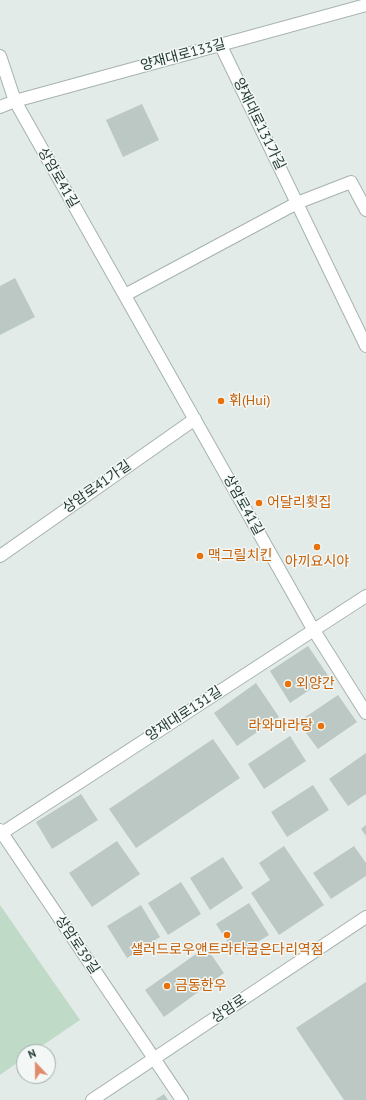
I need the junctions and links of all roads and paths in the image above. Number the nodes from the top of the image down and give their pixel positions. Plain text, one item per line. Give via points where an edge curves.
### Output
1 (366, 5) edge
2 (220, 44) junction
3 (0, 56) edge
4 (14, 101) junction
5 (0, 108) edge
6 (297, 203) junction
7 (366, 210) edge
8 (125, 296) junction
9 (366, 346) edge
10 (195, 419) junction
11 (0, 556) edge
12 (366, 596) edge
13 (313, 629) junction
14 (366, 713) edge
15 (1, 831) edge
16 (366, 917) edge
17 (154, 1060) junction
18 (92, 1100) edge
19 (182, 1100) edge

1 - 2 street, 양재대로133길
2 - 4 street, 양재대로133길
2 - 6 street, 양재대로131가길
3 - 4 street, 상암로41길
4 - 5 street, 양재대로133길
4 - 8 street, 상암로41길
6 - 7 street via 351,182
6 - 8 street
6 - 9 street, 양재대로131가길
8 - 10 street, 상암로41길
10 - 11 street, 상암로41가길
10 - 13 street, 상암로41길
12 - 13 street, 양재대로131길
13 - 14 street, 상암로41길
13 - 15 street, 양재대로131길
15 - 17 street, 상암로39길
16 - 17 street, 상암로
17 - 18 street, 상암로
17 - 19 street, 상암로39길

